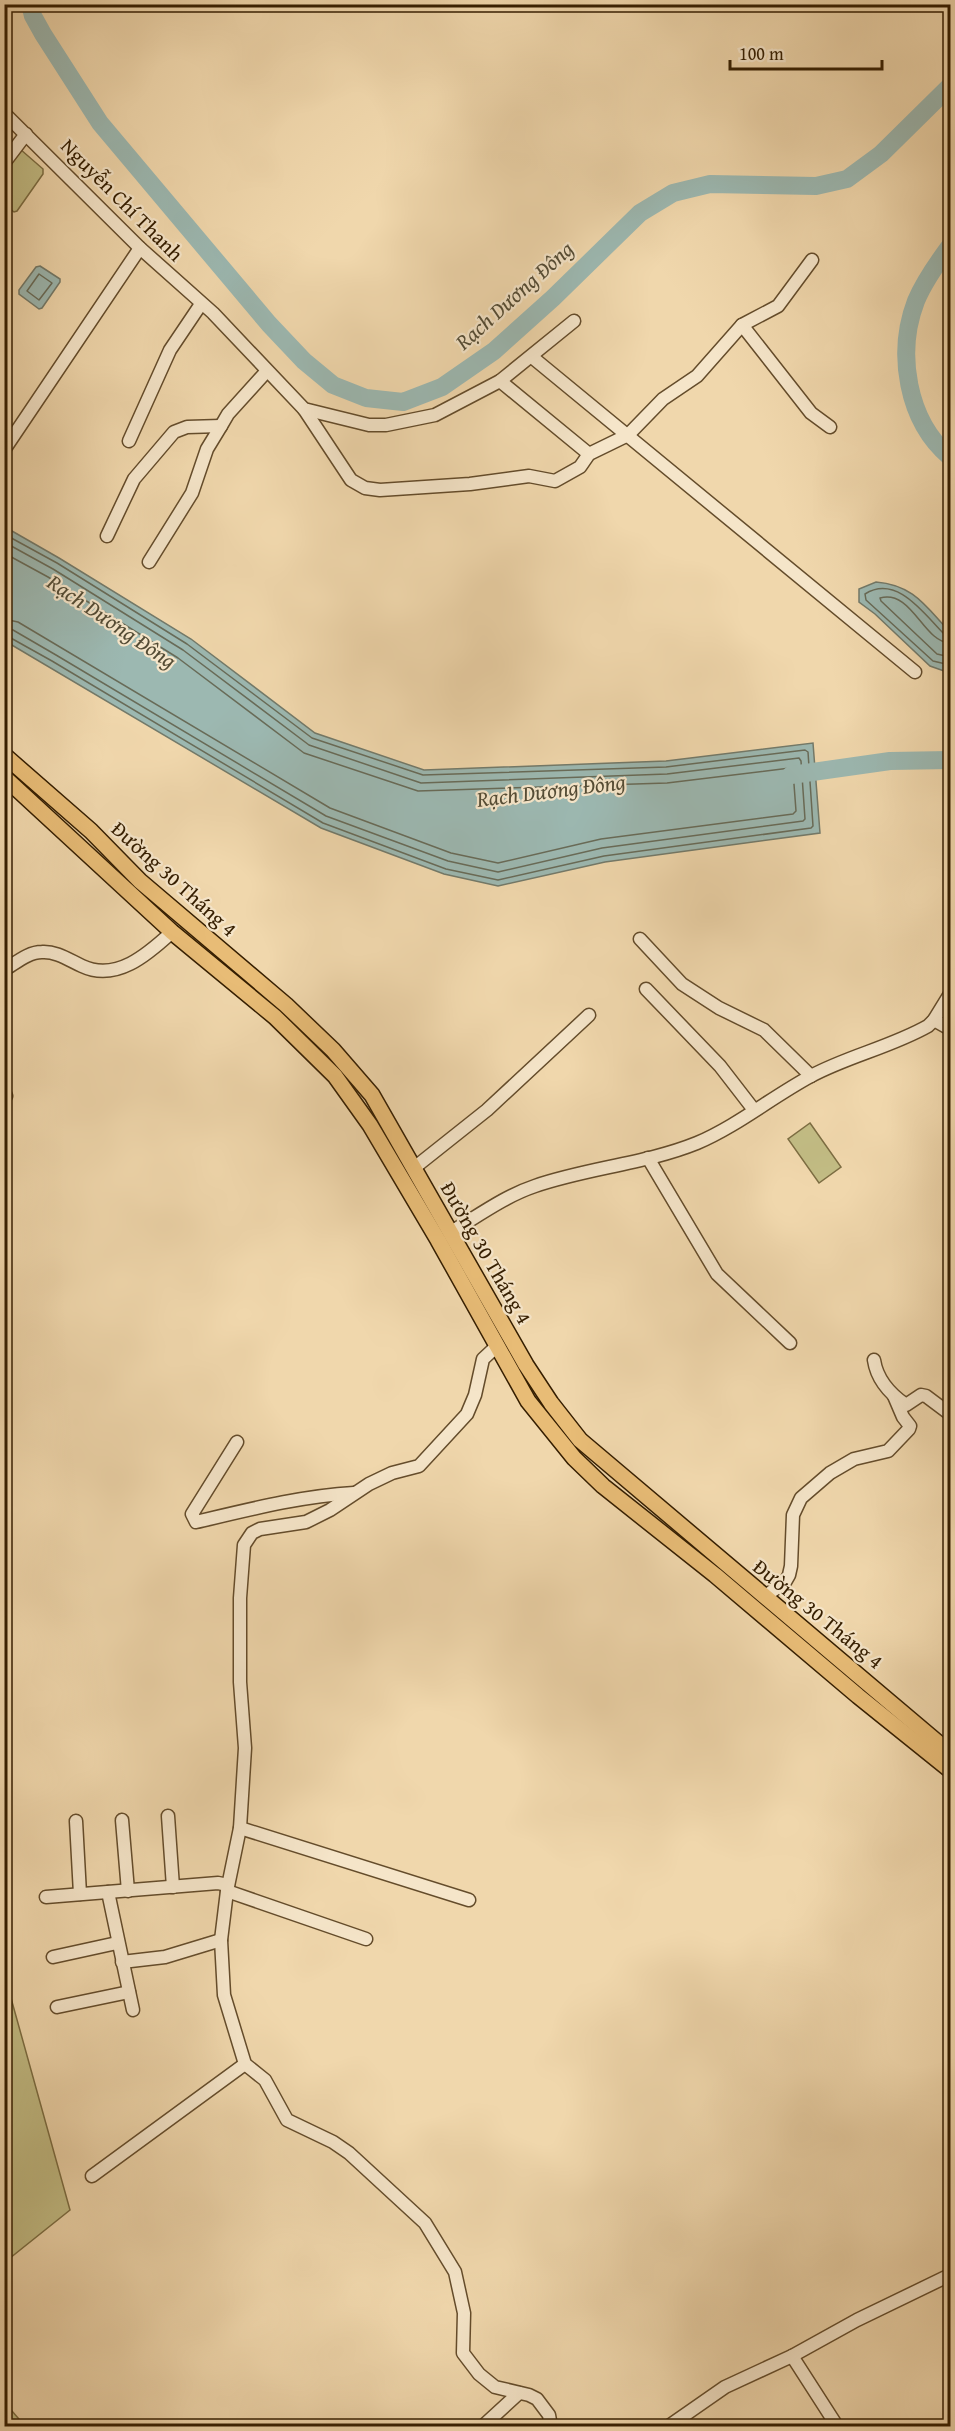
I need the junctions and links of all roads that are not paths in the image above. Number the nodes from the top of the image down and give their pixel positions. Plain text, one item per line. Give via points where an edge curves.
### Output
1 (4, 114) edge
2 (26, 134) junction
3 (4, 163) edge
4 (140, 248) junction
5 (813, 260) dead end
6 (201, 304) junction
7 (574, 321) dead end
8 (742, 325) junction
9 (532, 357) junction
10 (266, 372) junction
11 (500, 381) junction
12 (303, 409) junction
13 (220, 426) junction
14 (830, 427) dead end
15 (628, 435) junction
16 (129, 441) dead end
17 (4, 450) edge
18 (589, 454) junction
19 (107, 536) dead end
20 (149, 562) dead end
21 (915, 672) dead end
22 (4, 755) edge
23 (4, 777) edge
24 (91, 831) junction
25 (78, 843) junction
26 (171, 932) junction
27 (640, 939) dead end
28 (4, 970) edge
29 (646, 989) dead end
30 (951, 994) edge
31 (286, 1005) junction
32 (589, 1015) dead end
33 (275, 1017) junction
34 (934, 1020) junction
35 (951, 1029) edge
36 (812, 1076) junction
37 (4, 1091) edge
38 (4, 1099) edge
39 (754, 1110) junction
40 (648, 1158) junction
41 (414, 1168) junction
42 (444, 1236) junction
43 (790, 1343) dead end
44 (498, 1346) junction
45 (874, 1360) dead end
46 (894, 1396) junction
47 (951, 1414) edge
48 (237, 1443) dead end
49 (616, 1472) junction
50 (603, 1486) junction
51 (355, 1493) junction
52 (720, 1570) junction
53 (764, 1597) junction
54 (951, 1752) edge
55 (951, 1770) edge
56 (168, 1816) dead end
57 (122, 1820) dead end
58 (76, 1821) dead end
59 (240, 1828) junction
60 (173, 1887) junction
61 (227, 1888) junction
62 (128, 1891) junction
63 (108, 1892) junction
64 (80, 1894) junction
65 (46, 1897) dead end
66 (469, 1900) dead end
67 (366, 1939) dead end
68 (221, 1940) junction
69 (117, 1942) junction
70 (53, 1957) dead end
71 (122, 1962) junction
72 (129, 1992) junction
73 (57, 2007) dead end
74 (134, 2010) dead end
75 (245, 2064) junction
76 (92, 2176) dead end
77 (951, 2275) edge
78 (792, 2356) junction
79 (519, 2393) junction
80 (483, 2427) edge
81 (550, 2427) edge
82 (669, 2427) edge
83 (837, 2427) edge

1 - 2 street, Nguyễn Chí Thanh
2 - 3 street
2 - 4 street, Nguyễn Chí Thanh
4 - 6 street, Nguyễn Chí Thanh
4 - 17 street
5 - 8 street via 778,306
6 - 10 street, Nguyễn Chí Thanh
6 - 16 street via 170,350
7 - 9 street
8 - 14 street via 811,413
8 - 15 street, Nguyễn Chí Thanh via 697,376 663,399
9 - 11 street
9 - 15 street
10 - 12 street, Nguyễn Chí Thanh
10 - 13 street
11 - 12 street via 435,415 386,425 356,423
11 - 18 street
12 - 18 street, Nguyễn Chí Thanh via 351,480 365,488 470,484 529,476 555,481 580,467
13 - 19 street via 188,427 174,432 134,479
13 - 20 street via 207,448 192,492
15 - 18 street, Nguyễn Chí Thanh
15 - 21 street
22 - 24 main road, Đường 30 Tháng 4
23 - 25 main road, Đường 30 Tháng 4
24 - 25 main road
24 - 31 main road, Đường 30 Tháng 4 via 147,888
25 - 26 main road, Đường 30 Tháng 4
26 - 28 street via 139,958 106,972 94,972 55,953 42,952 30,954
26 - 33 main road, Đường 30 Tháng 4
27 - 36 street via 682,984 764,1030
29 - 39 street via 720,1066
30 - 34 street
31 - 33 main road
31 - 41 main road, Đường 30 Tháng 4 via 372,1095
32 - 41 street via 486,1110
33 - 42 main road, Đường 30 Tháng 4 via 335,1076
34 - 35 street
34 - 36 street via 916,1033
36 - 39 street
37 - 38 street
39 - 40 street via 726,1130
40 - 42 street via 534,1186
40 - 43 street via 717,1274
41 - 42 main road, Đường 30 Tháng 4
42 - 44 main road, Đường 30 Tháng 4
42 - 49 main road, Đường 30 Tháng 4 via 551,1403 580,1440
44 - 50 main road, Đường 30 Tháng 4 via 528,1401 574,1458
44 - 51 street via 483,1359 467,1414 429,1457 418,1466 392,1473
45 - 46 street via 876,1372
46 - 47 street via 906,1405 926,1396
46 - 53 street via 910,1426 908,1430 888,1451 854,1459 801,1498 793,1515 789,1575
48 - 51 street via 192,1514 196,1522
49 - 50 main road
49 - 52 main road, Đường 30 Tháng 4
50 - 52 main road, Đường 30 Tháng 4
51 - 59 street via 306,1522 260,1529 244,1545 240,1682 245,1748
52 - 53 main road, Đường 30 Tháng 4
52 - 55 main road, Đường 30 Tháng 4 via 858,1696
53 - 54 main road, Đường 30 Tháng 4
56 - 60 street
57 - 62 street
58 - 64 street
59 - 61 street
59 - 66 street
60 - 61 street via 218,1883
60 - 62 street
61 - 67 street
61 - 68 street
62 - 63 street
63 - 64 street
63 - 69 street
64 - 65 street
68 - 71 street via 165,1957
68 - 75 street via 224,1995
69 - 70 street
69 - 71 street
71 - 72 street
72 - 73 street
72 - 74 street
75 - 76 street
75 - 79 street via 265,2080 287,2120 349,2153 425,2223 455,2272 464,2313 463,2353 495,2387
77 - 78 street
78 - 82 street via 724,2387
78 - 83 street
79 - 80 street
79 - 81 street via 543,2404

